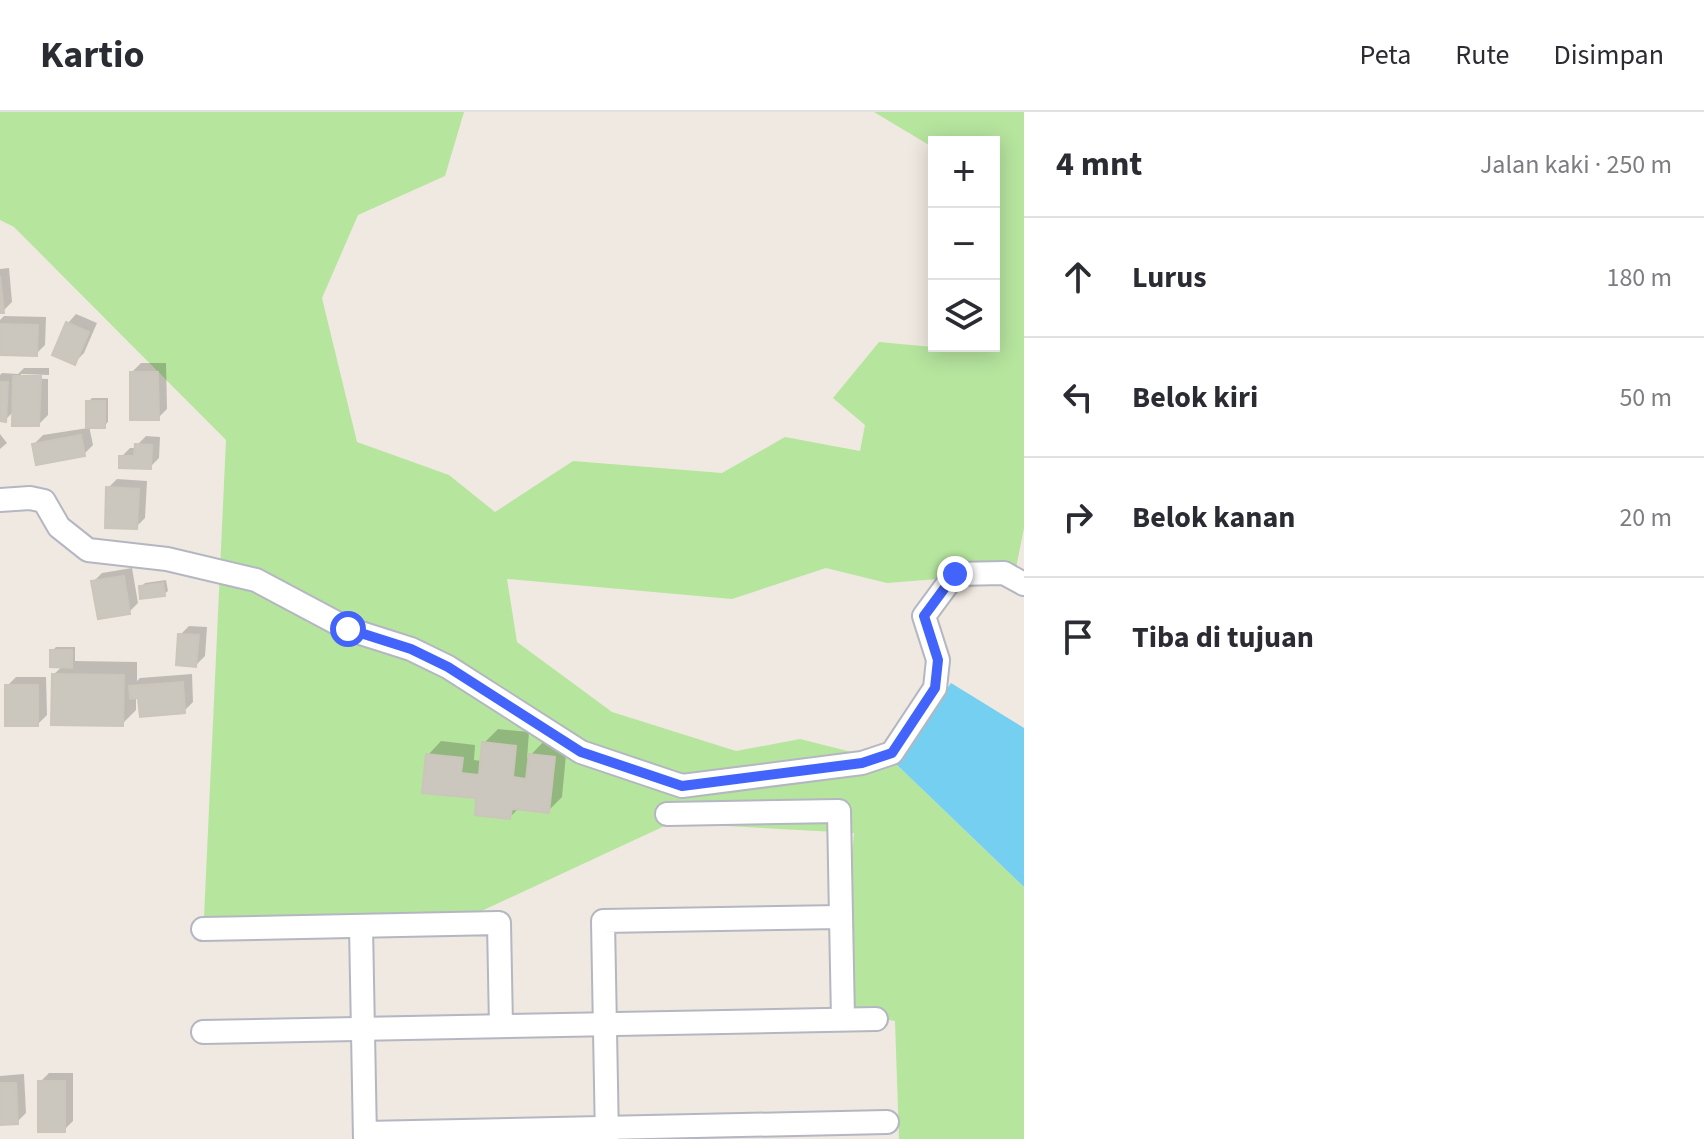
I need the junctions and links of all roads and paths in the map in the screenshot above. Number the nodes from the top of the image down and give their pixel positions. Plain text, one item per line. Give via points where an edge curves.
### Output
1 (0, 500) edge
2 (1024, 584) edge
3 (667, 814) dead end
4 (841, 917) junction
5 (361, 926) junction
6 (203, 929) dead end
7 (843, 1019) junction
8 (876, 1019) dead end
9 (605, 1024) junction
10 (501, 1026) junction
11 (363, 1029) junction
12 (203, 1032) dead end
13 (887, 1122) dead end
14 (835, 1131) edge
15 (607, 1133) edge
16 (365, 1136) edge

1 - 2 street via 44,501 59,527 88,550 167,559 256,580 348,629 448,667 581,752 682,786 862,763 892,753 935,688 938,660 924,616 955,574 1004,573
3 - 4 street via 839,811
4 - 7 street
4 - 9 street via 603,921
5 - 6 street
5 - 10 street via 499,923
5 - 11 street
7 - 8 street
7 - 9 street
9 - 10 street
9 - 15 street
10 - 11 street
11 - 12 street
11 - 16 street
13 - 14 street
14 - 15 street
15 - 16 street

